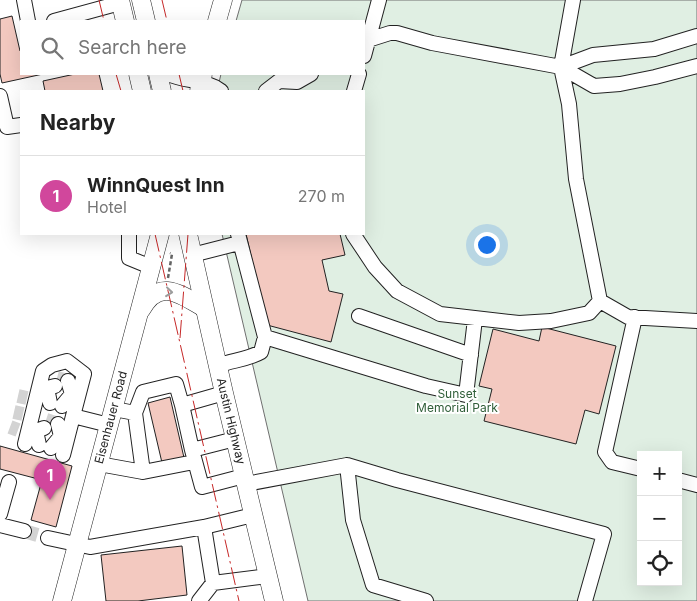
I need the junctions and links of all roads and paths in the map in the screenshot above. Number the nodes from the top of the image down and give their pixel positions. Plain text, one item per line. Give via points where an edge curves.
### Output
1 (24, 0) edge
2 (141, 0) edge
3 (223, 0) edge
4 (378, 0) edge
5 (573, 0) edge
6 (120, 2) edge
7 (28, 20) edge
8 (57, 20) edge
9 (125, 20) edge
10 (146, 20) edge
11 (217, 20) edge
12 (697, 36) edge
13 (365, 39) edge
14 (697, 66) edge
15 (561, 67) junction
16 (138, 75) edge
17 (158, 75) edge
18 (170, 75) edge
19 (310, 75) edge
20 (359, 75) edge
21 (279, 78) edge
22 (201, 82) edge
23 (295, 87) edge
24 (142, 90) edge
25 (162, 90) edge
26 (220, 90) edge
27 (267, 90) edge
28 (354, 90) edge
29 (0, 96) edge
30 (20, 124) edge
31 (129, 235) edge
32 (160, 235) edge
33 (354, 235) edge
34 (238, 238) edge
35 (188, 241) edge
36 (172, 255) dead end
37 (151, 267) junction
38 (167, 280) dead end
39 (600, 301) junction
40 (204, 308) junction
41 (139, 312) junction
42 (360, 316) dead end
43 (635, 317) junction
44 (475, 319) junction
45 (697, 321) edge
46 (265, 337) junction
47 (471, 355) junction
48 (217, 366) junction
49 (224, 393) junction
50 (182, 405) junction
51 (135, 414) junction
52 (74, 416) junction
53 (111, 417) junction
54 (235, 439) junction
55 (193, 456) junction
56 (99, 464) junction
57 (347, 465) junction
58 (637, 468) edge
59 (143, 472) junction
60 (245, 480) junction
61 (682, 481) edge
62 (9, 482) dead end
63 (697, 485) edge
64 (0, 514) edge
65 (254, 516) junction
66 (0, 525) edge
67 (204, 527) junction
68 (24, 531) tunnel mouth
69 (48, 538) tunnel mouth
70 (78, 544) junction
71 (268, 576) junction
72 (213, 582) junction
73 (62, 601) edge
74 (199, 601) edge
75 (274, 601) edge
76 (426, 601) edge
77 (585, 601) edge

1 - 7 lane
2 - 10 main road
3 - 11 main road
4 - 13 lane
5 - 15 lane
6 - 8 lane
6 - 9 main road
12 - 15 lane via 654,49 594,55
13 - 15 lane via 397,33 432,43
14 - 15 lane via 620,84 594,86
15 - 39 lane via 569,104 576,179
16 - 24 main road
17 - 25 main road
18 - 22 lane
19 - 23 lane
20 - 28 lane
21 - 23 lane
21 - 27 lane
22 - 26 lane
29 - 30 lane via 7,127
31 - 37 lane via 129,258
32 - 37 main road, Eisenhauer Road
33 - 44 lane via 375,267 397,290 440,314
34 - 35 lane
34 - 46 lane
35 - 40 main road, Austin Highway
36 - 38 path
37 - 41 main road, Eisenhauer Road
39 - 43 lane via 628,317
39 - 44 lane via 588,313 551,320 519,323
41 -> 40 main road via 146,301 162,290 174,292
40 - 48 main road, Austin Highway
41 - 53 main road, Eisenhauer Road
42 - 47 lane
43 - 45 lane
43 - 58 lane via 605,452 612,462
44 - 47 lane
46 - 47 lane via 466,395
46 - 48 lane via 261,352
48 - 49 main road, Austin Highway
49 - 50 lane
49 - 54 main road, Austin Highway
50 - 51 lane via 176,384 143,392
50 - 55 lane
51 - 53 lane
51 - 59 lane
52 - 52 lane via 55,393 43,433
52 - 53 lane
53 - 56 main road, Eisenhauer Road
54 - 55 lane
54 - 60 main road, Austin Highway
55 - 59 lane
55 - 60 lane via 202,487
56 - 59 lane
56 - 70 main road, Eisenhauer Road
57 - 60 lane
57 - 76 lane via 353,520 373,585
57 - 77 lane via 604,534
60 - 65 main road, Austin Highway
61 - 63 lane
62 - 64 lane
65 - 67 lane
65 - 71 main road, Austin Highway
66 - 68 lane
67 - 70 lane via 90,547
67 - 72 lane
69 - 70 lane
70 - 73 main road, Eisenhauer Road
71 - 72 lane
71 - 75 main road, Austin Highway
72 - 74 lane

